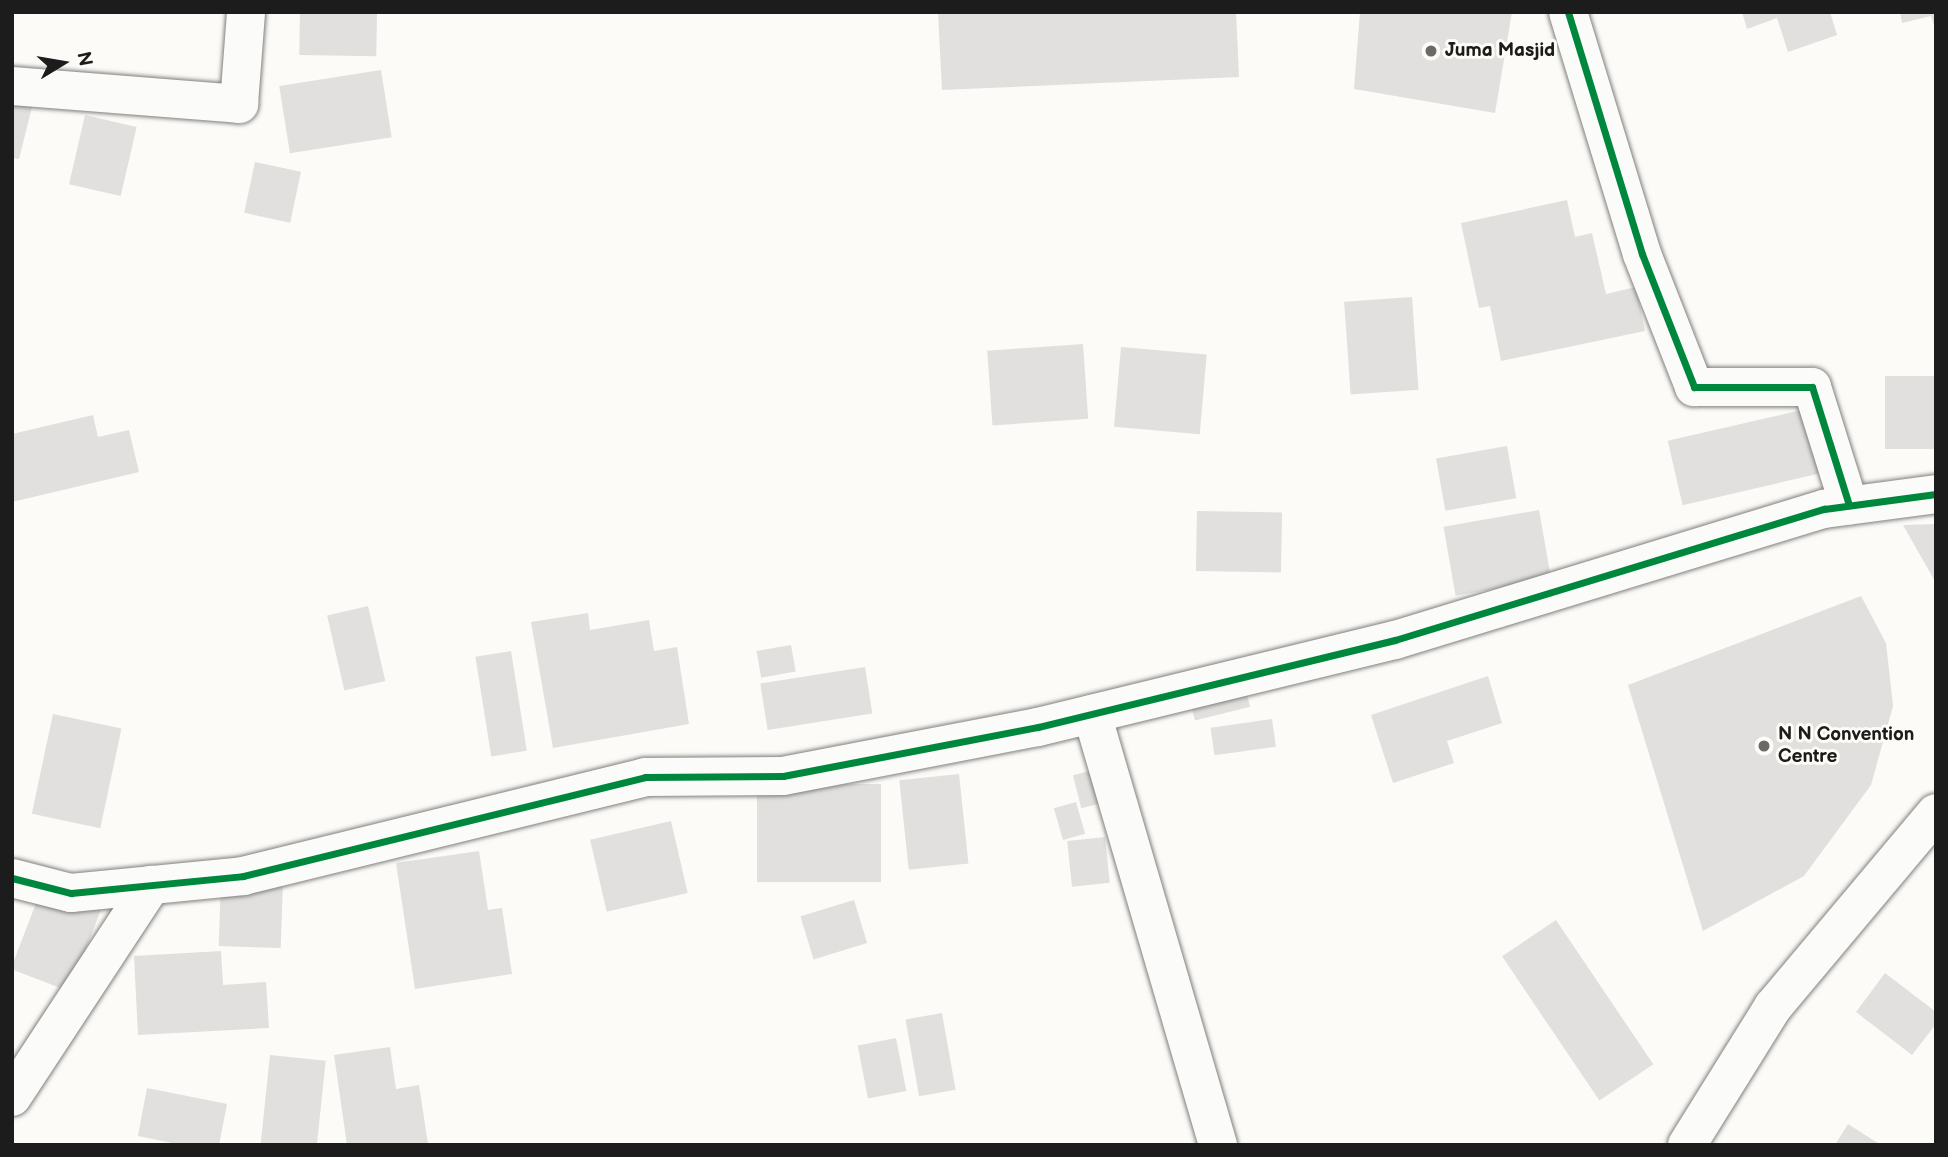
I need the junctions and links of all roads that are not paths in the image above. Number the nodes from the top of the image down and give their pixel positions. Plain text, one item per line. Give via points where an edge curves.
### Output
1 (246, 12) edge
2 (1568, 12) edge
3 (12, 86) edge
4 (1936, 494) edge
5 (1849, 505) junction
6 (1092, 714) junction
7 (1936, 813) edge
8 (12, 878) edge
9 (151, 886) junction
10 (12, 1097) edge
11 (1218, 1145) edge
12 (1686, 1145) edge

1 - 3 street via 239,104
2 - 5 street via 1642,254 1694,387 1812,387
4 - 5 street
5 - 6 street via 1395,640
6 - 9 street via 783,776 645,777 423,828 243,876
6 - 11 street
7 - 12 street via 1773,1007
8 - 9 street via 71,893
9 - 10 street

